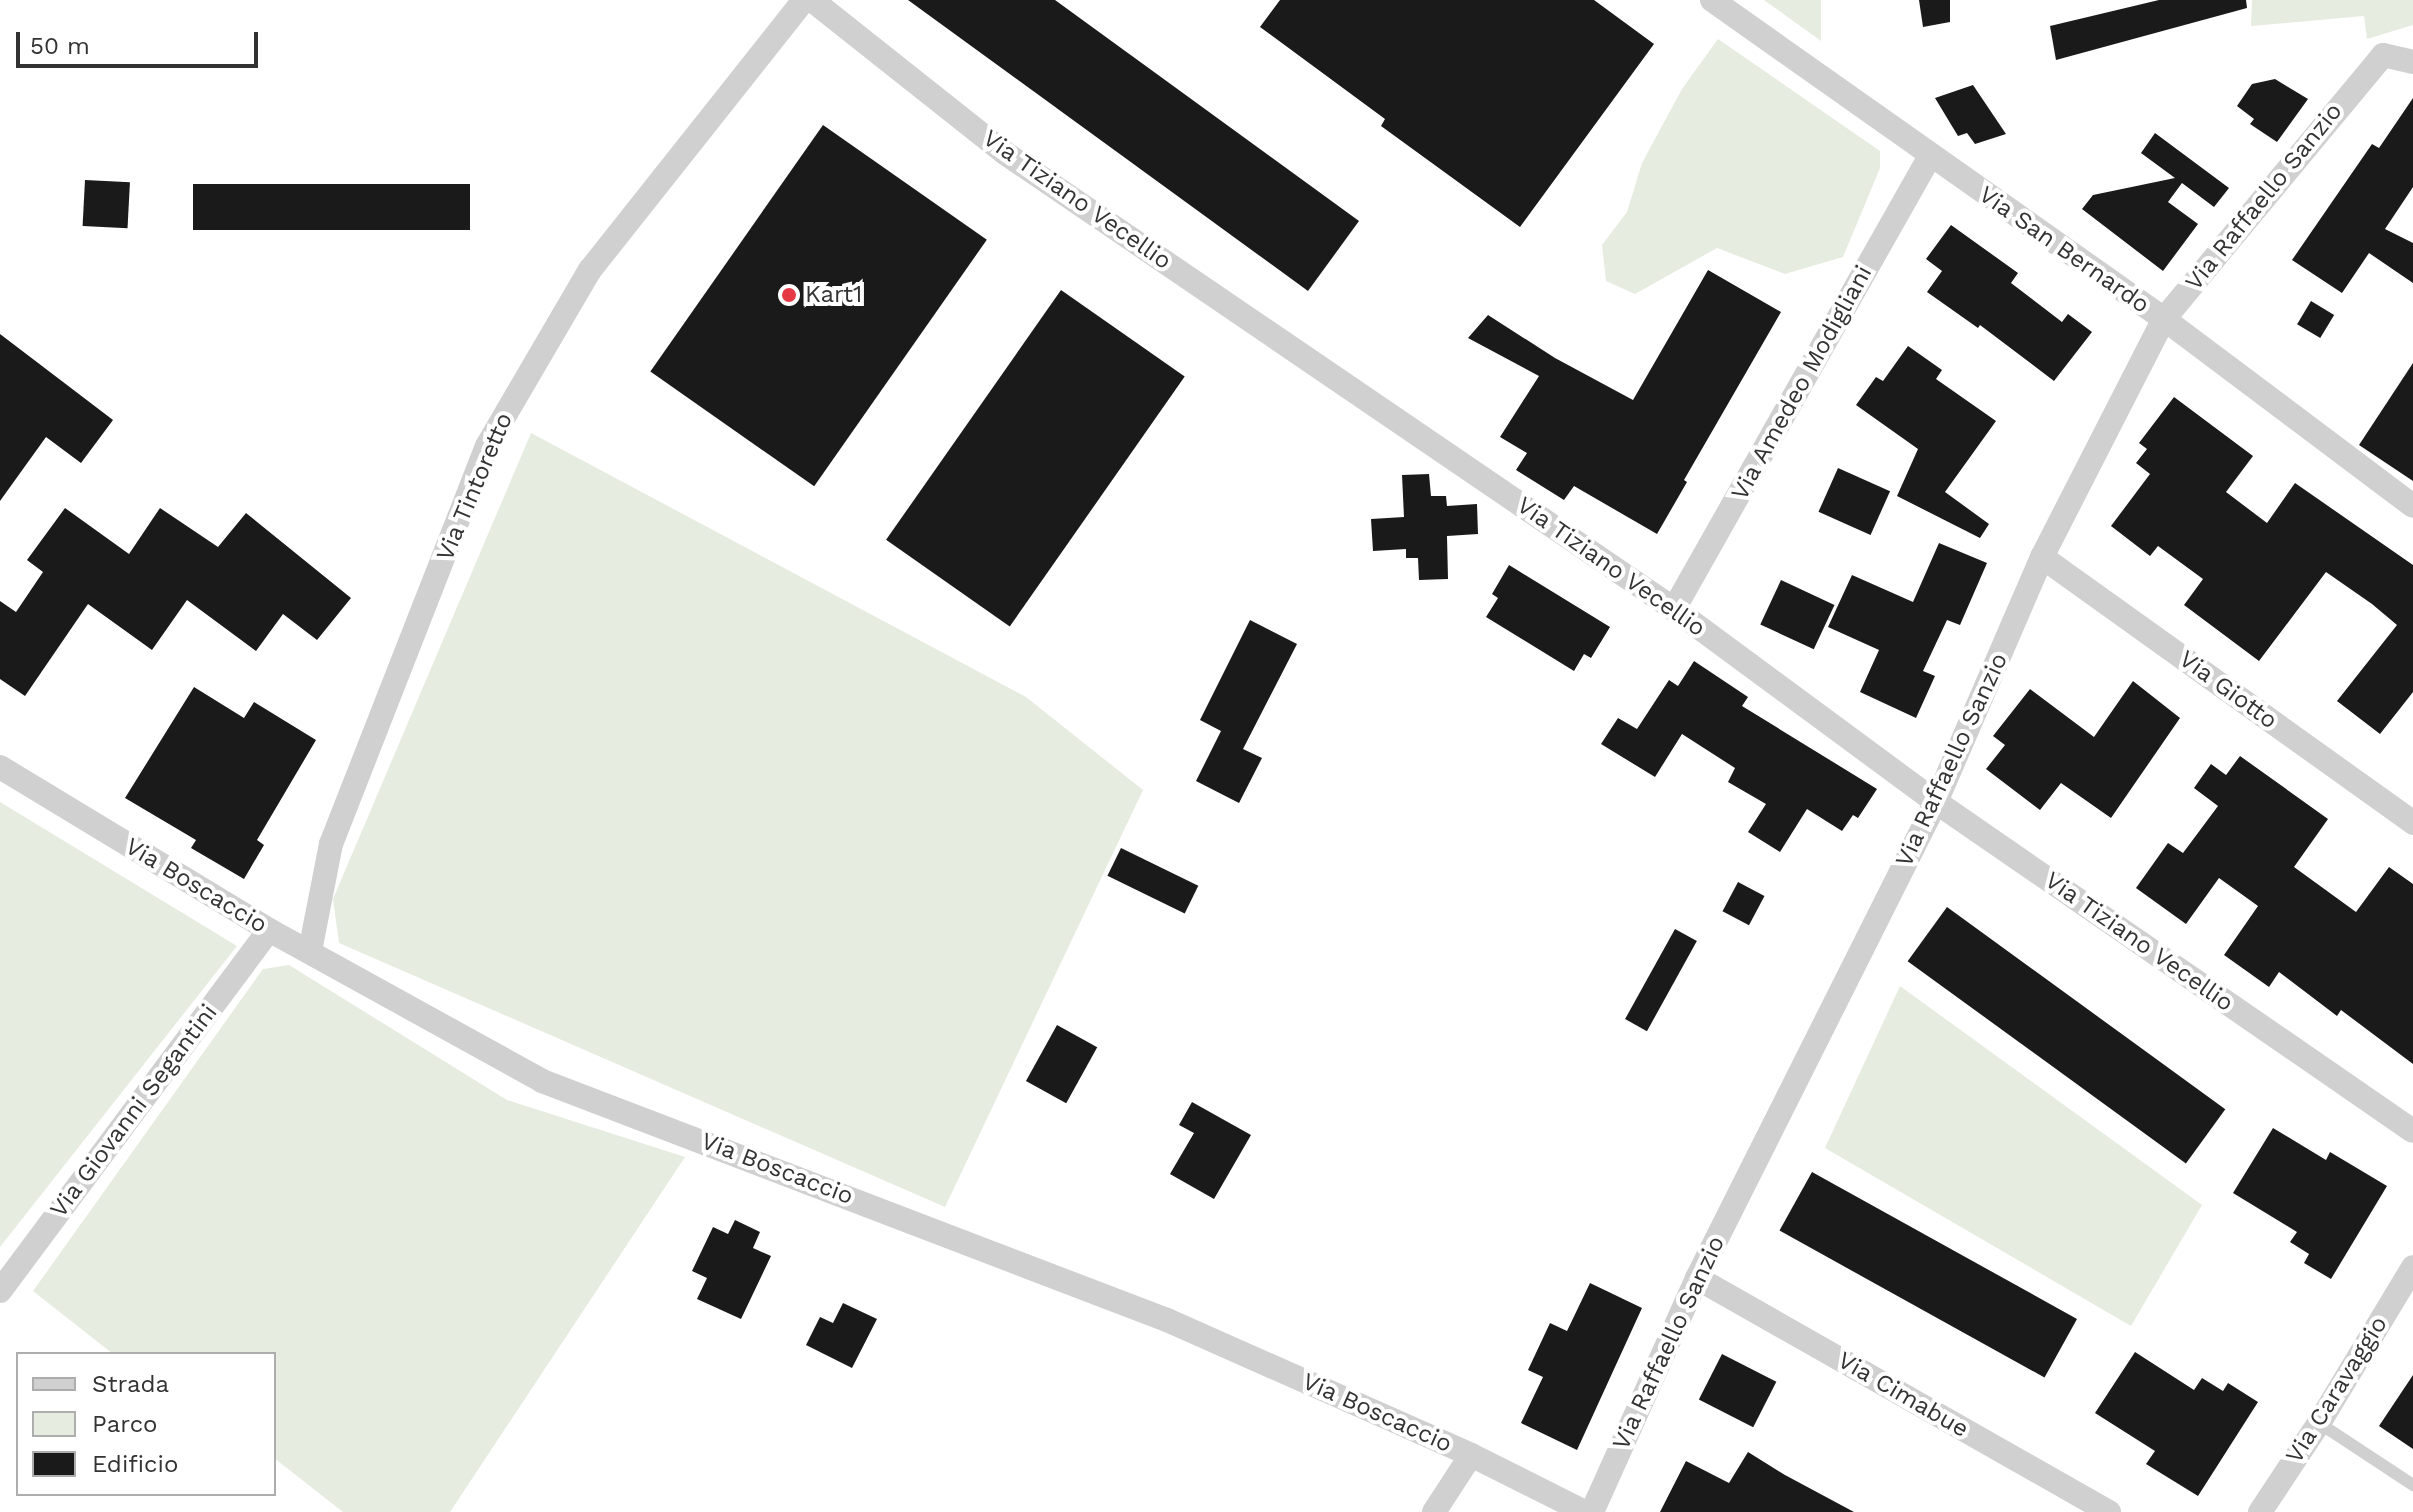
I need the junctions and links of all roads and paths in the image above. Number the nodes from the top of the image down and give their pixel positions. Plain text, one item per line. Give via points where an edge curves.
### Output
1 (804, 0) edge
2 (812, 0) edge
3 (1712, 0) edge
4 (2413, 62) edge
5 (1930, 156) junction
6 (2164, 319) junction
7 (2413, 506) edge
8 (2042, 557) junction
9 (1674, 609) junction
10 (0, 767) edge
11 (1936, 802) junction
12 (2413, 823) edge
13 (269, 930) junction
14 (310, 951) junction
15 (2413, 1131) edge
16 (2413, 1267) edge
17 (1697, 1278) junction
18 (0, 1291) edge
19 (2319, 1423) junction
20 (1471, 1455) junction
21 (2413, 1485) edge
22 (1434, 1512) edge
23 (1585, 1512) edge
24 (1592, 1512) edge
25 (2109, 1512) edge
26 (2260, 1512) edge

1 - 14 street, Via Tintoretto via 590,270 487,446 331,844
2 - 9 street, Via Tiziano Vecellio via 1005,153
3 - 5 street, Via San Bernardo
4 - 6 street, Via Raffaello Sanzio via 2383,55
5 - 6 street, Via San Bernardo
5 - 9 street, Via Amedeo Modigliani
6 - 7 street, Via San Bernardo
6 - 8 street, Via Raffaello Sanzio
8 - 11 street, Via Raffaello Sanzio
8 - 12 street, Via Giotto
9 - 11 street, Via Tiziano Vecellio
10 - 13 street, Via Boscaccio
11 - 15 street, Via Tiziano Vecellio
11 - 17 street, Via Raffaello Sanzio
13 - 14 street, Via Boscaccio
13 - 18 street, Via Giovanni Segantini
14 - 20 street, Via Boscaccio via 542,1081 1167,1320
16 - 19 street, Via Caravaggio
17 - 24 street, Via Raffaello Sanzio
17 - 25 street, Via Cimabue
19 - 21 lane
19 - 26 street, Via Caravaggio
20 - 22 street
20 - 23 street, Via Boscaccio

